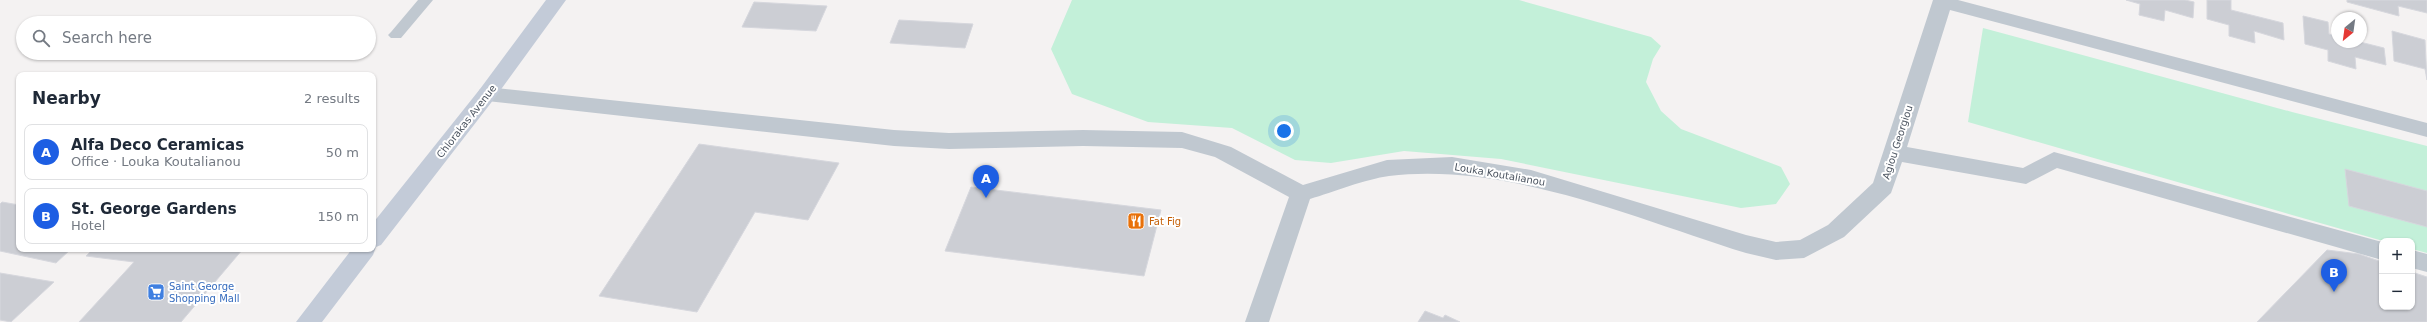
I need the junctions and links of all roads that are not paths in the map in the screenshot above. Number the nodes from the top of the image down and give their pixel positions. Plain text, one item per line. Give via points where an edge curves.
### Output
1 (426, 0) edge
2 (556, 0) edge
3 (1940, 1) edge
4 (396, 35) dead end
5 (487, 94) junction
6 (2427, 130) edge
7 (1894, 153) junction
8 (1301, 194) junction
9 (376, 235) edge
10 (1804, 249) joint
11 (2379, 250) edge
12 (363, 252) edge
13 (2415, 260) edge
14 (2427, 263) edge
15 (308, 322) edge
16 (1257, 322) edge

1 - 4 lane
2 - 5 main road, Chlorakas Avenue
3 - 6 street
3 - 7 street, Agiou Georgiou
5 - 8 street via 894,138 949,141 1083,138 1182,140 1223,152
5 - 9 main road, Chlorakas Avenue
7 - 10 street, Agiou Georgiou via 1883,186 1836,231
7 - 11 street via 2026,176 2054,160
8 - 10 street, Louka Koutalianou via 1387,168 1452,165 1531,178 1578,190 1746,244 1776,251
8 - 16 street
12 - 15 main road
13 - 14 street

